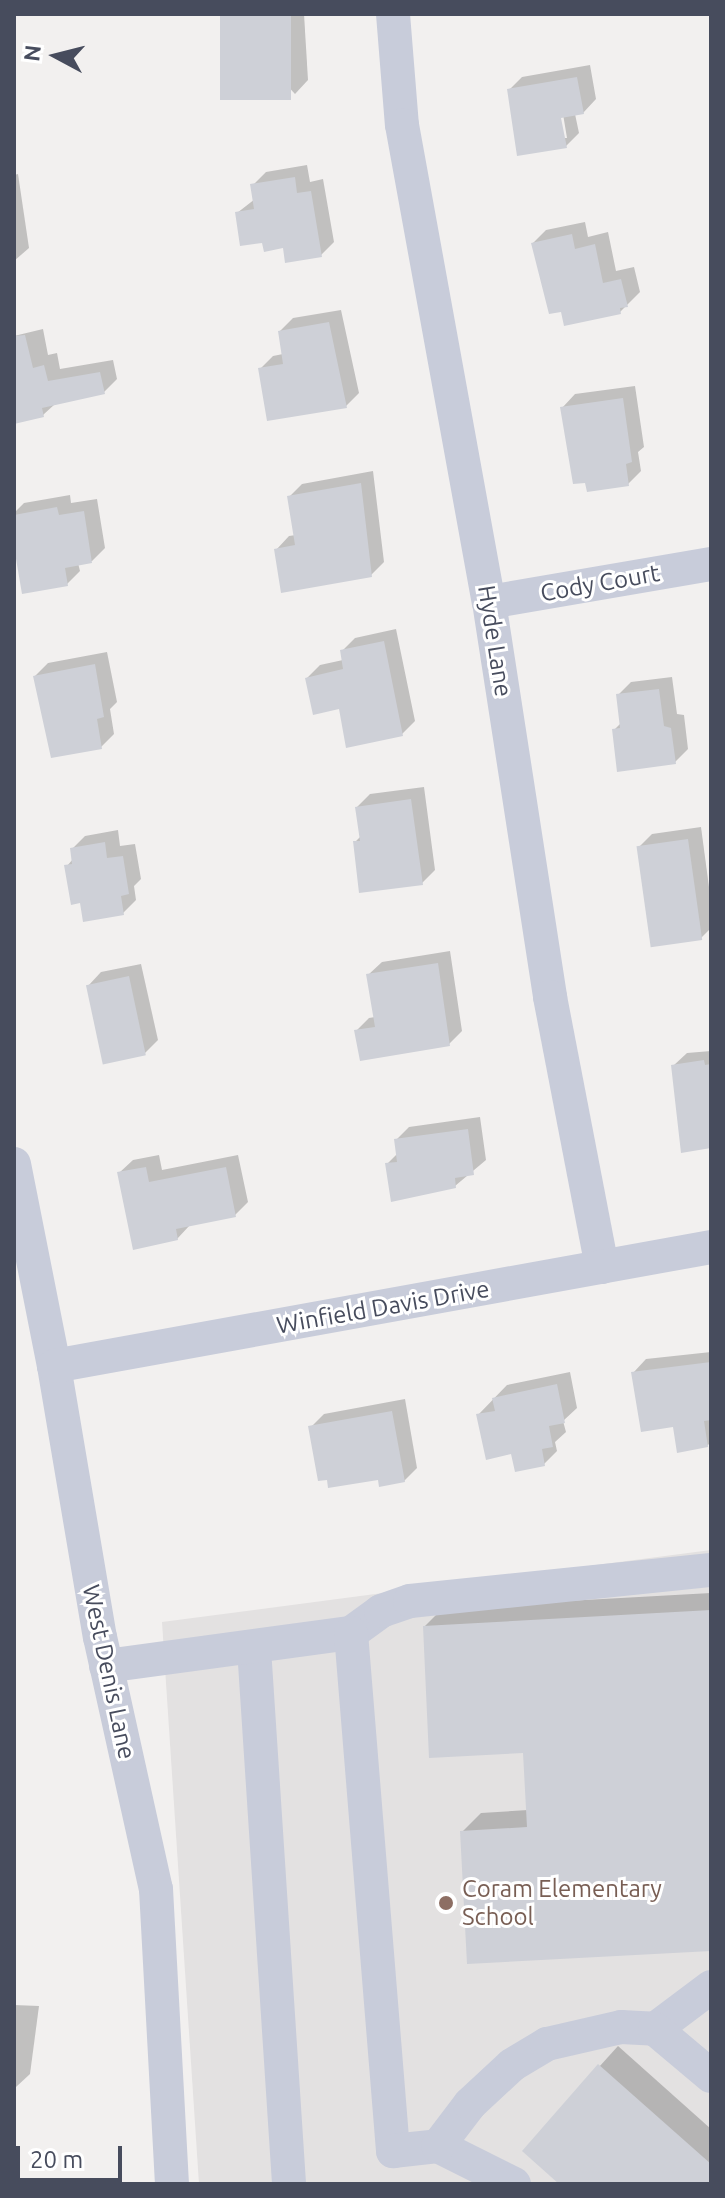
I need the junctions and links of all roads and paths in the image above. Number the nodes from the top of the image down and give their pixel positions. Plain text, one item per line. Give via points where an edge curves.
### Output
1 (393, 14) edge
2 (711, 564) edge
3 (489, 602) junction
4 (14, 1164) edge
5 (711, 1247) edge
6 (602, 1267) junction
7 (54, 1366) junction
8 (711, 1570) edge
9 (351, 1633) junction
10 (254, 1648) junction
11 (106, 1666) junction
12 (711, 1987) edge
13 (655, 2029) junction
14 (711, 2076) edge
15 (438, 2146) junction
16 (172, 2184) edge
17 (289, 2184) edge
18 (514, 2184) edge

1 - 3 street, Hyde Lane via 402,125
2 - 3 street, Cody Court
3 - 6 street, Hyde Lane via 550,997
4 - 7 street, West Denis Lane
5 - 6 street, Winfield Davis Drive
6 - 7 street, Winfield Davis Drive
7 - 11 street, West Denis Lane
8 - 9 street via 410,1601 381,1611
9 - 10 street
9 - 15 street via 393,2151
10 - 11 street
10 - 17 street
11 - 16 street, West Denis Lane via 156,1889
12 - 13 street
13 - 14 street
13 - 15 street via 621,2027 547,2044 512,2065 470,2104
15 - 18 street

